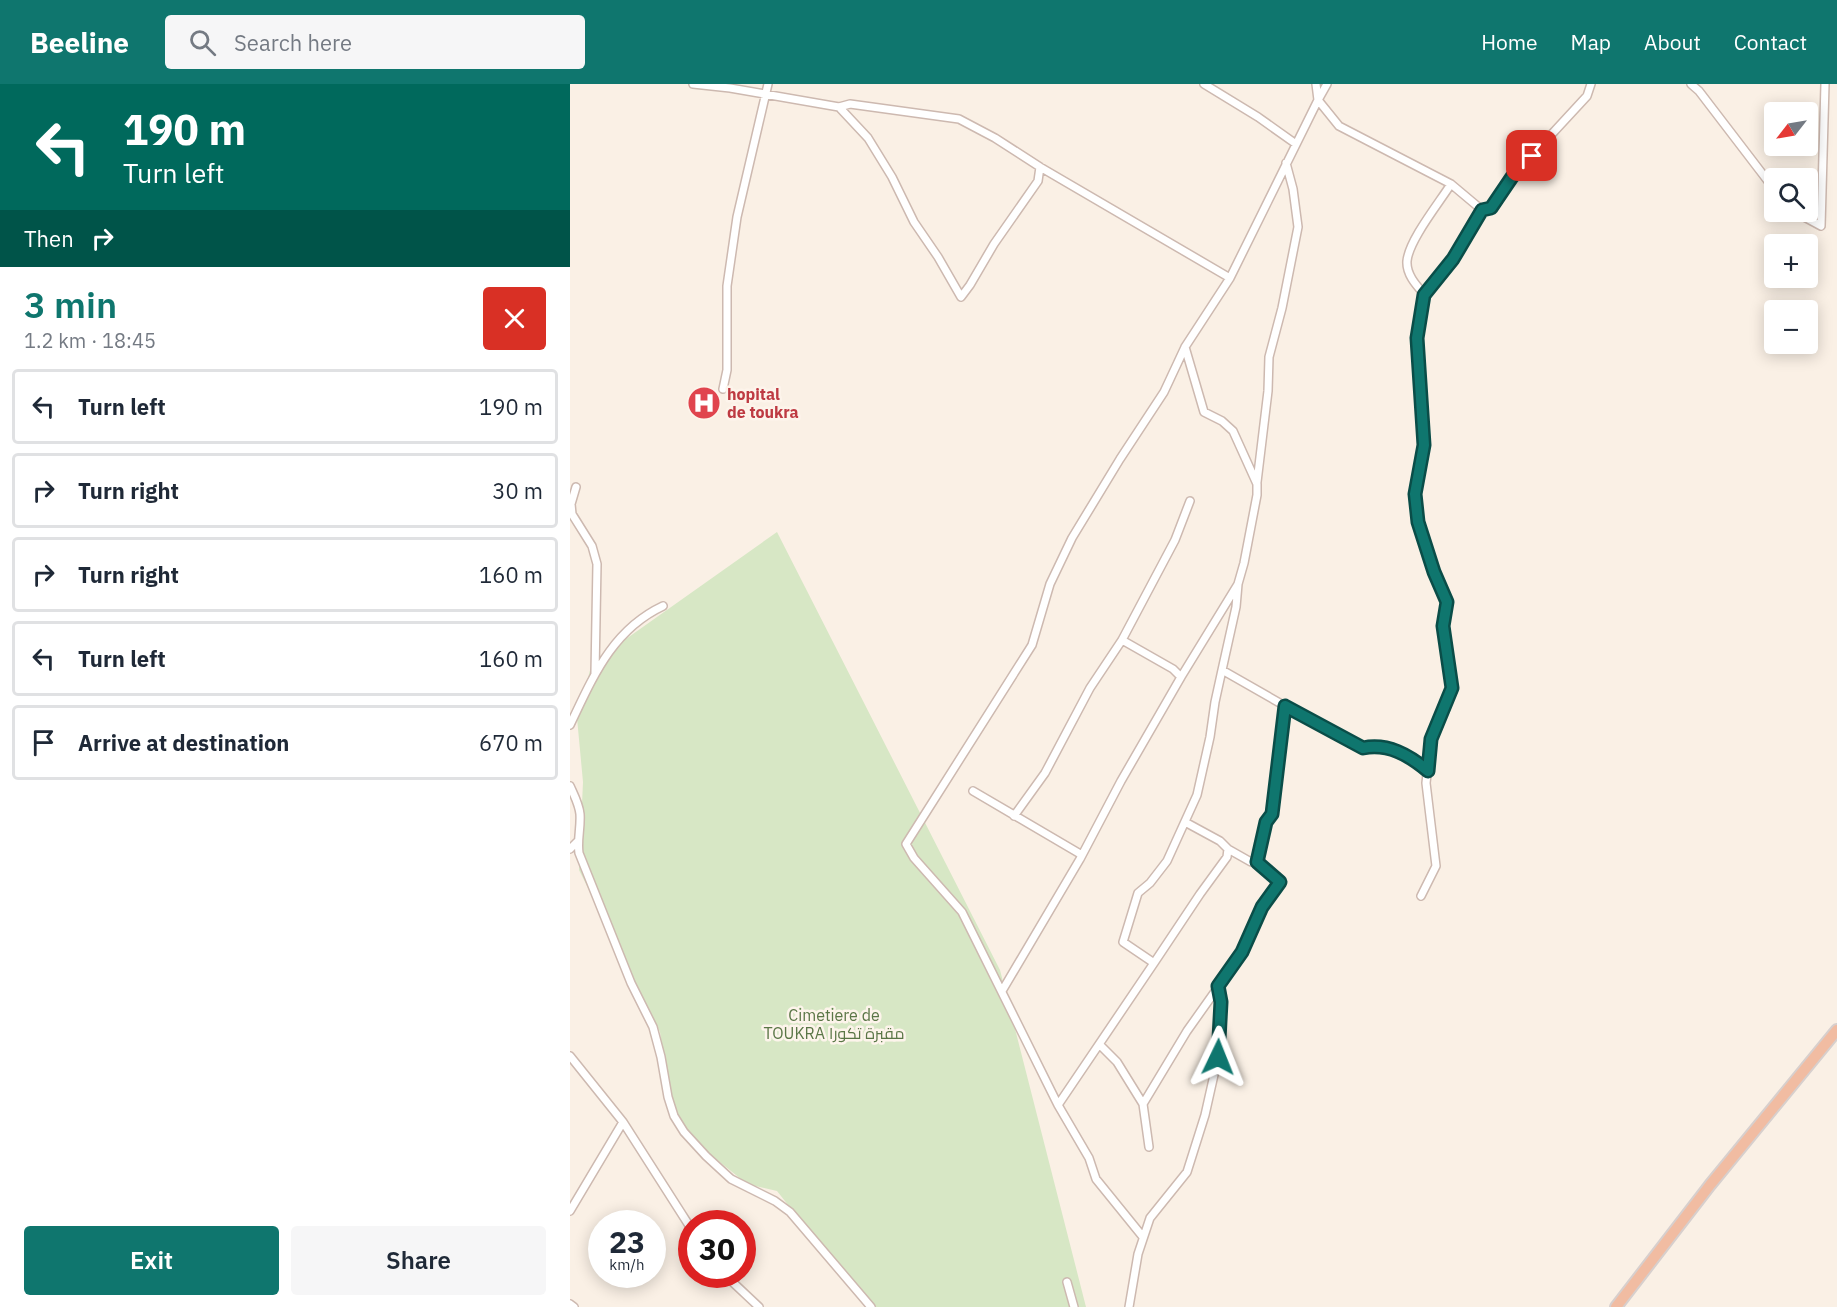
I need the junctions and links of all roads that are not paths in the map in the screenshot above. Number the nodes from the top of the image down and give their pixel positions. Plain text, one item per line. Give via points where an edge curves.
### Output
1 (693, 84) edge
2 (768, 84) edge
3 (1204, 84) edge
4 (1316, 84) edge
5 (1327, 84) edge
6 (1591, 84) edge
7 (1691, 84) edge
8 (1825, 84) edge
9 (765, 94) junction
10 (1318, 100) junction
11 (839, 107) junction
12 (1296, 144) junction
13 (1286, 163) junction
14 (1040, 167) junction
15 (1764, 176) edge
16 (1451, 184) junction
17 (1482, 210) junction
18 (1814, 222) edge
19 (1230, 278) junction
20 (1424, 294) dead end
21 (1185, 347) junction
22 (723, 389) dead end
23 (1257, 484) junction
24 (576, 488) dead end
25 (1190, 501) dead end
26 (1238, 584) junction
27 (663, 606) dead end
28 (1122, 640) junction
29 (1222, 670) junction
30 (595, 673) junction
31 (1181, 677) junction
32 (1285, 706) junction
33 (570, 725) edge
34 (1428, 771) junction
35 (570, 786) edge
36 (972, 791) dead end
37 (1014, 816) junction
38 (1185, 822) junction
39 (577, 842) junction
40 (570, 849) edge
41 (1228, 849) junction
42 (1082, 855) junction
43 (1257, 862) junction
44 (1421, 896) dead end
45 (1154, 963) junction
46 (1218, 986) junction
47 (1002, 991) junction
48 (1837, 1030) edge
49 (1100, 1045) junction
50 (570, 1056) edge
51 (1143, 1104) junction
52 (1058, 1105) junction
53 (623, 1122) junction
54 (1149, 1148) dead end
55 (679, 1210) edge
56 (570, 1211) edge
57 (1143, 1237) junction
58 (1067, 1282) dead end
59 (739, 1288) edge
60 (570, 1304) edge
61 (574, 1307) edge
62 (759, 1307) edge
63 (871, 1307) edge
64 (1074, 1307) edge
65 (1129, 1307) edge
66 (1616, 1307) edge

1 - 9 street
2 - 9 street
3 - 12 street
4 - 10 street
5 - 10 street
6 - 17 street via 1587,96 1512,177 1491,208
7 - 15 street
8 - 18 street via 1821,226
9 - 11 street
9 - 22 street via 737,217 727,286 727,370
10 - 12 street
10 - 16 street via 1339,126
11 - 14 street via 850,104 959,119
11 - 14 street via 868,138 961,297 1038,181
12 - 13 street
13 - 19 street
13 - 23 street via 1298,227 1269,357
14 - 19 street
16 - 17 street
16 - 20 street via 1414,240 1407,262 1412,280
17 - 34 street via 1453,259 1424,295 1417,338 1424,445 1415,494 1418,522 1447,602 1443,626 1452,688 1431,739
19 - 21 street
21 - 23 street via 1204,412 1233,431
21 - 47 street via 1164,392 1072,538 1050,584 1032,645 906,844 962,912
23 - 26 street
24 - 30 street via 572,514 592,546 597,564
25 - 28 street via 1175,540
26 - 29 street
26 - 31 street
27 - 30 street via 623,634
28 - 31 street
28 - 37 street via 1090,688 1045,773
29 - 32 street
29 - 38 street via 1197,795
30 - 33 street
31 - 42 street
32 - 34 street via 1363,748 1377,745 1395,751
32 - 43 street via 1272,814 1266,822
34 - 44 street via 1436,866
35 - 39 street via 580,813
36 - 37 street
37 - 42 street
38 - 41 street
38 - 45 street via 1167,861 1138,893 1124,942
39 - 40 street
39 - 63 street via 627,972 653,1027 668,1097 684,1132 731,1179 790,1212
41 - 43 street
41 - 45 street via 1227,857
42 - 47 street
43 - 46 street via 1280,882 1262,907 1242,952
45 - 49 street
46 - 51 street
46 - 57 street via 1218,1057 1205,1115 1187,1172 1150,1218
47 - 52 street
48 - 66 highway
49 - 51 street via 1117,1062
49 - 52 street
50 - 53 street
51 - 54 street
52 - 57 street via 1089,1158 1096,1179
53 - 55 street
53 - 56 street
57 - 65 street
58 - 64 street
59 - 62 street
60 - 61 street

